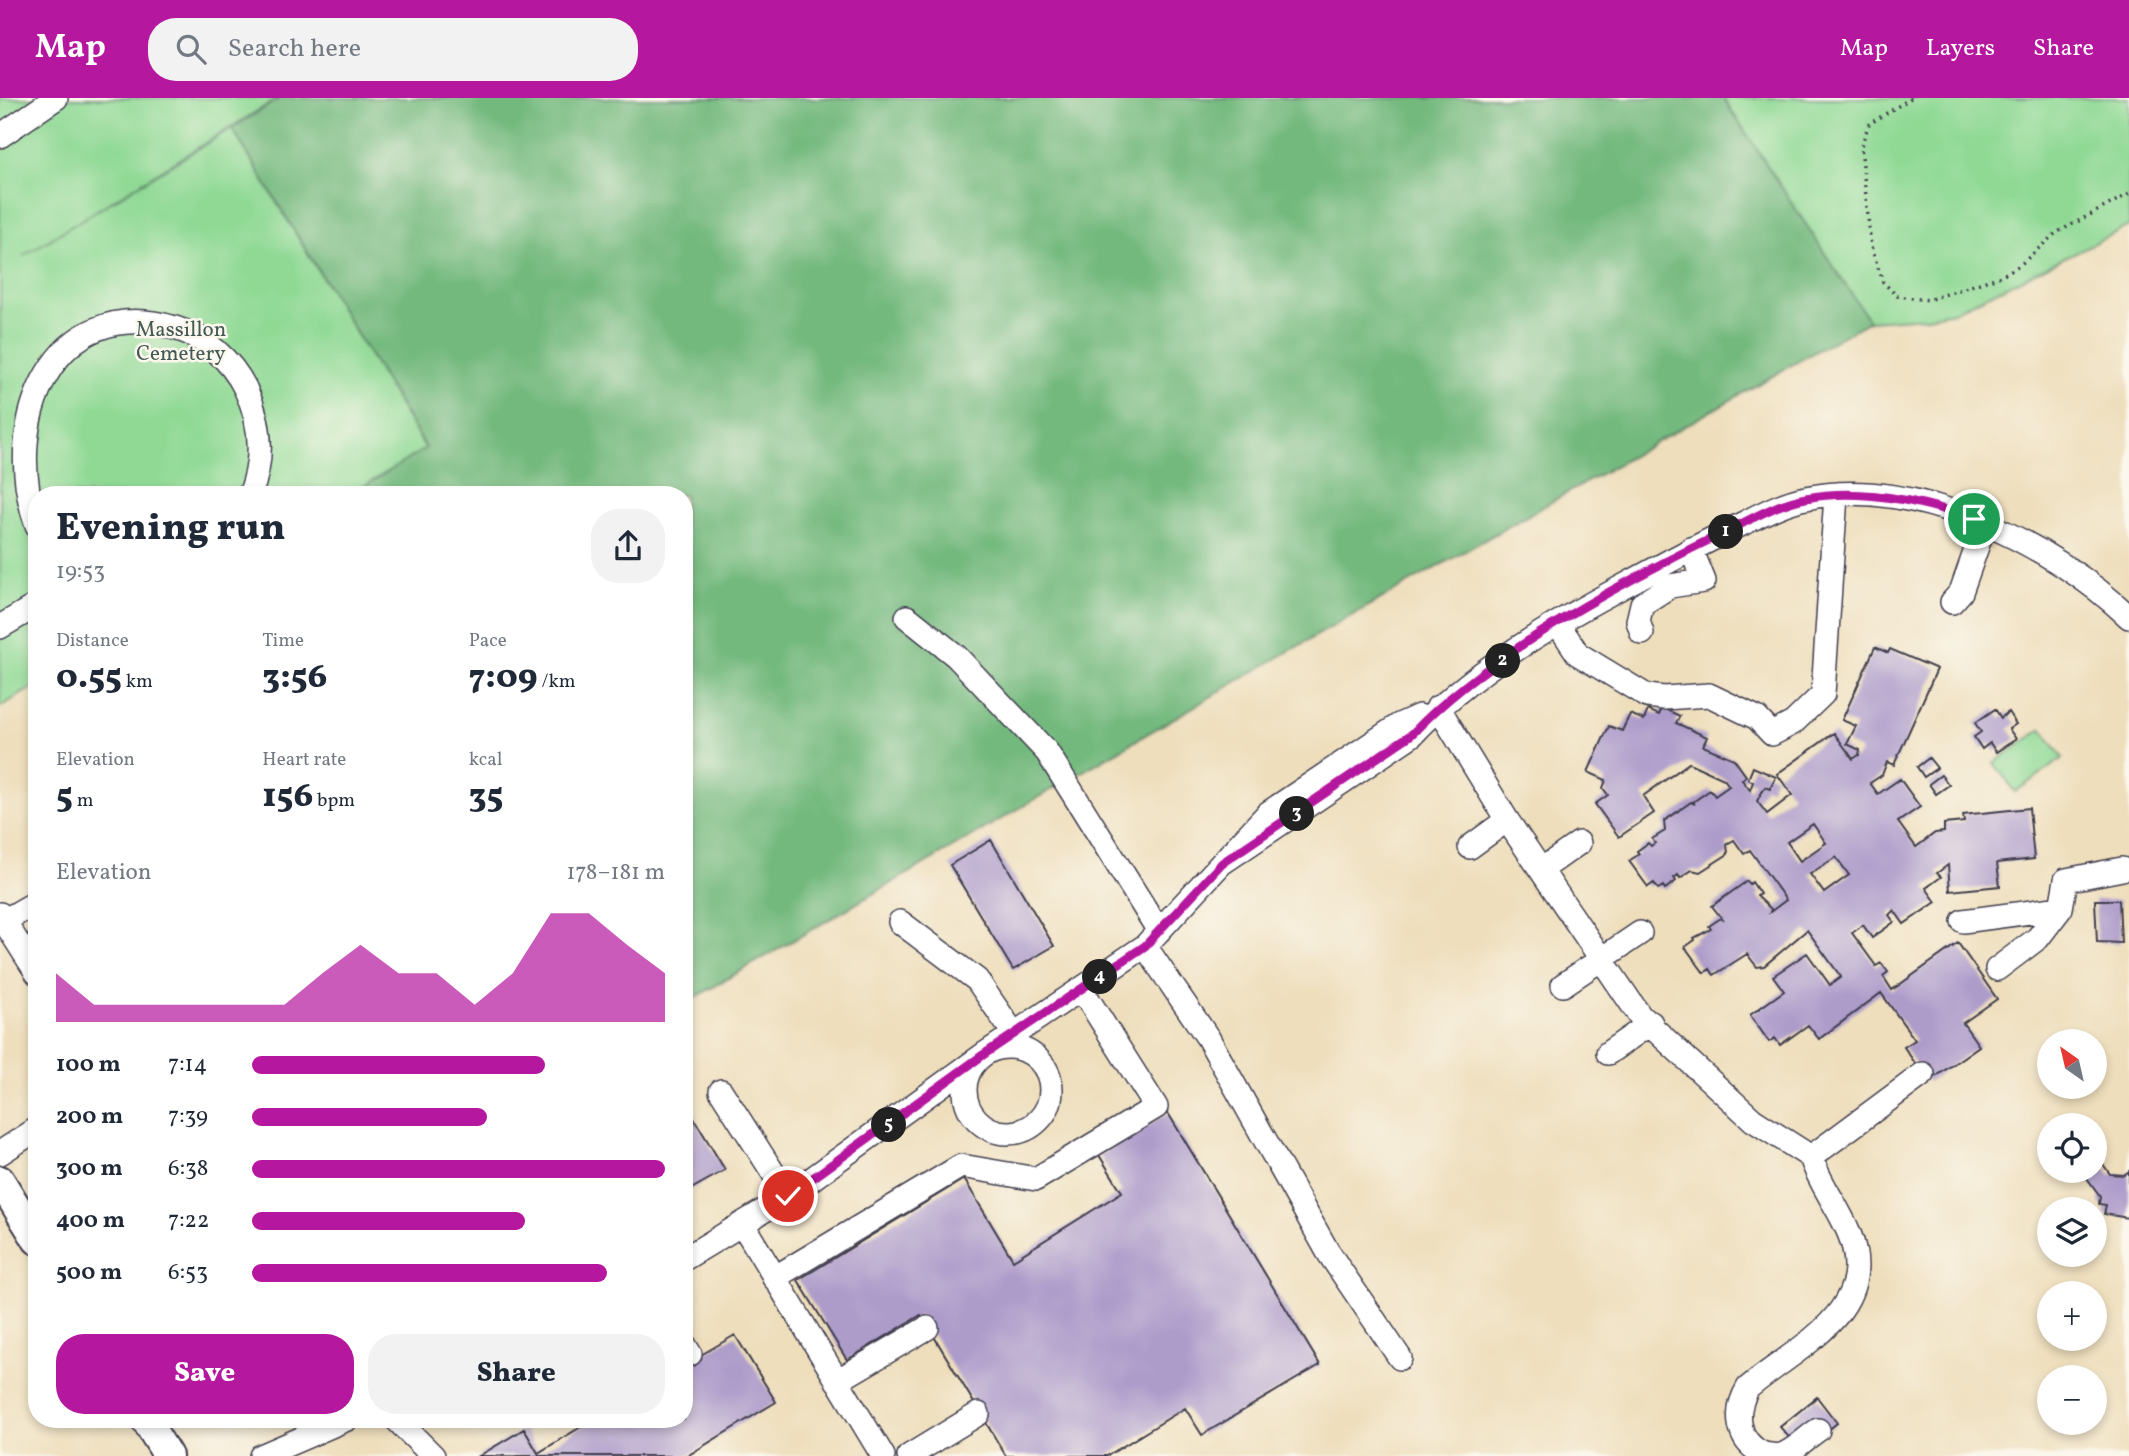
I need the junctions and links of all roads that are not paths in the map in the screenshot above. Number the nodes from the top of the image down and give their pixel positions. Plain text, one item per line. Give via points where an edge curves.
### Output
1 (56, 98) edge
2 (0, 135) edge
3 (254, 486) edge
4 (1836, 495) junction
5 (28, 509) edge
6 (1985, 524) junction
7 (1691, 549) junction
8 (1952, 602) dead end
9 (28, 610) edge
10 (907, 617) dead end
11 (2129, 617) edge
12 (1558, 624) junction
13 (0, 627) edge
14 (1642, 633) dead end
15 (1438, 707) junction
16 (1507, 820) junction
17 (1579, 843) dead end
18 (1470, 847) dead end
19 (2122, 869) dead end
20 (1541, 870) junction
21 (28, 906) edge
22 (2061, 908) junction
23 (1, 919) edge
24 (1964, 921) dead end
25 (900, 922) dead end
26 (1640, 933) dead end
27 (1152, 938) junction
28 (1602, 959) junction
29 (28, 960) edge
30 (1997, 969) dead end
31 (1563, 985) dead end
32 (1082, 990) junction
33 (1651, 1023) junction
34 (1014, 1034) junction
35 (1608, 1053) dead end
36 (1923, 1074) dead end
37 (720, 1091) dead end
38 (28, 1135) edge
39 (0, 1153) edge
40 (1811, 1157) junction
41 (0, 1180) edge
42 (788, 1196) junction
43 (28, 1225) edge
44 (743, 1225) junction
45 (693, 1254) edge
46 (774, 1278) junction
47 (926, 1328) dead end
48 (1399, 1358) dead end
49 (837, 1381) junction
50 (978, 1414) dead end
51 (154, 1428) edge
52 (326, 1428) edge
53 (405, 1428) edge
54 (1818, 1430) dead end
55 (168, 1456) edge
56 (261, 1456) edge
57 (433, 1456) edge
58 (883, 1456) edge
59 (909, 1456) edge

1 - 2 street
3 - 5 street via 260,471 260,438 253,405 239,375 189,332 156,322 124,320 91,327 61,341 37,363 18,391 6,427 5,456
4 - 6 street via 1924,504
4 - 7 street via 1786,504
4 - 12 street via 1823,694 1793,723 1772,734 1756,718 1709,695 1647,696 1578,654
6 - 8 street via 1961,592
6 - 11 street via 2044,551 2096,586
7 - 12 street
7 - 14 street via 1704,581 1670,586 1643,604 1638,621
9 - 13 street
10 - 27 street via 956,656 1047,752
12 - 15 street
15 - 16 street
15 - 27 street via 1412,734 1222,863
16 - 18 street
16 - 20 street
17 - 20 street
19 - 22 street via 2066,880
20 - 28 street
21 - 23 street
22 - 24 street
22 - 30 street via 2038,938
23 - 29 street
25 - 34 street via 977,981
26 - 28 street
27 - 32 street
27 - 48 street via 1328,1252
28 - 31 street
28 - 33 street via 1640,1016
32 - 34 street
32 - 46 street via 1156,1107 1036,1179 961,1166
33 - 35 street
33 - 40 street via 1753,1120
34 - 42 street
36 - 40 street
37 - 42 street
38 - 39 street
40 - 54 street via 1850,1234 1856,1276 1850,1298 1835,1319 1748,1388 1740,1402 1740,1418 1748,1444 1769,1456 1781,1455
41 - 43 main road
42 - 44 street
44 - 45 street
44 - 46 street
46 - 49 street
47 - 49 street
49 - 58 street
50 - 59 street
51 - 55 main road
52 - 56 street
53 - 57 street

